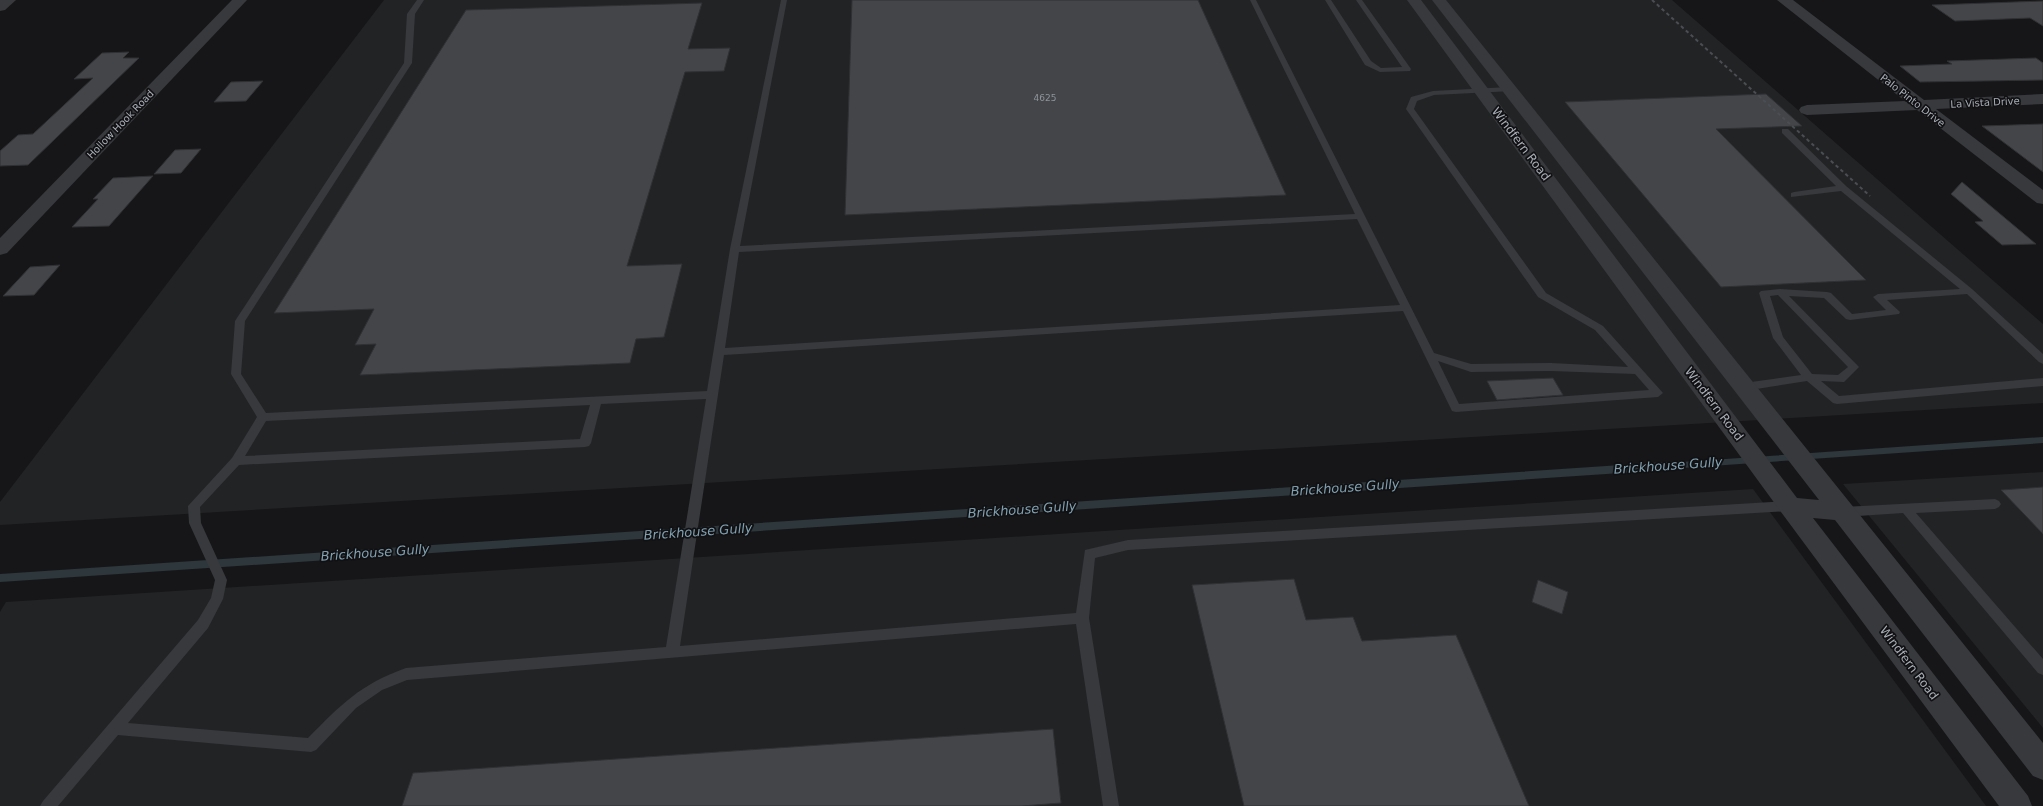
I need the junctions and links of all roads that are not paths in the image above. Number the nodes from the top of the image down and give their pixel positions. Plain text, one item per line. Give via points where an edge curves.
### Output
1 (10, 0) edge
2 (240, 0) edge
3 (421, 0) edge
4 (784, 0) edge
5 (1253, 0) edge
6 (1328, 0) edge
7 (1359, 0) edge
8 (1414, 0) edge
9 (1439, 0) edge
10 (1784, 0) edge
11 (0, 7) edge
12 (1480, 89) junction
13 (1509, 89) junction
14 (2043, 99) edge
15 (1920, 105) junction
16 (1807, 110) dead end
17 (1785, 131) dead end
18 (1843, 188) junction
19 (1794, 195) dead end
20 (2043, 199) edge
21 (1360, 216) junction
22 (0, 249) edge
23 (734, 249) junction
24 (1969, 291) junction
25 (1780, 292) junction
26 (1406, 308) junction
27 (718, 352) junction
28 (1429, 355) junction
29 (2043, 360) edge
30 (1638, 371) junction
31 (1809, 377) junction
32 (2043, 382) edge
33 (1744, 387) junction
34 (712, 395) junction
35 (596, 402) junction
36 (263, 417) junction
37 (236, 461) junction
38 (1995, 504) dead end
39 (1790, 506) junction
40 (1907, 510) junction
41 (1842, 512) junction
42 (1082, 618) junction
43 (672, 652) junction
44 (2043, 669) edge
45 (113, 728) junction
46 (2043, 766) edge
47 (48, 806) edge
48 (1111, 806) edge
49 (2018, 806) edge

1 - 11 street
2 - 22 street, Hollow Hook Road
3 - 36 lane via 410,14 408,63 240,321 236,374
4 - 23 lane
5 - 21 lane
6 - 7 lane via 1368,63 1380,70 1407,69
8 - 12 street, Windfern Road
9 - 13 street, Windfern Road
10 - 15 street, Palo Pinto Drive
12 - 13 lane
12 - 30 lane via 1433,93 1414,99 1410,109 1542,295 1599,328
12 - 39 street, Windfern Road
13 - 33 street, Windfern Road
14 - 15 street, La Vista Drive
15 - 16 street, La Vista Drive
15 - 20 street, Palo Pinto Drive
17 - 18 lane
18 - 19 lane
18 - 24 lane
21 - 23 lane
21 - 26 lane
23 - 27 lane
24 - 25 lane via 1878,297 1895,312 1850,317 1827,295
24 - 29 lane
25 - 31 lane via 1764,293 1778,338
25 - 31 lane via 1854,367 1840,379
26 - 27 lane
26 - 28 lane
27 - 34 lane
28 - 30 lane via 1470,368 1551,366
28 - 30 lane via 1456,408 1658,393
31 - 32 lane via 1837,400
31 - 33 lane
33 - 41 street, Windfern Road
34 - 35 lane
34 - 43 lane
35 - 36 lane
35 - 37 lane via 585,442
36 - 37 lane
37 - 45 lane via 194,506 195,523 221,580 217,599 203,624
38 - 40 lane
39 - 41 street
39 - 42 lane via 1128,544 1090,554
39 - 49 street, Windfern Road
40 - 41 lane
40 - 44 lane
41 - 46 street, Windfern Road
42 - 43 lane
42 - 48 lane
43 - 45 lane via 406,674 377,686 350,704 311,745
45 - 47 lane

